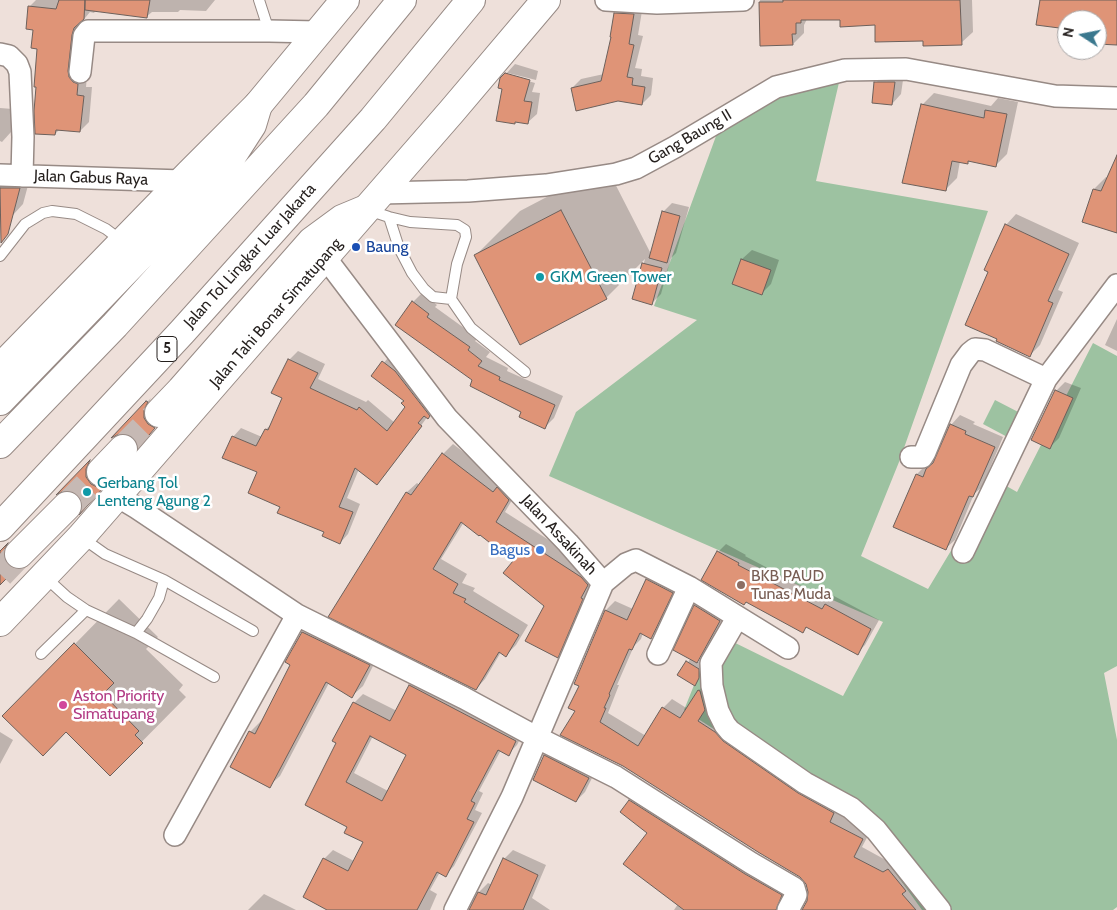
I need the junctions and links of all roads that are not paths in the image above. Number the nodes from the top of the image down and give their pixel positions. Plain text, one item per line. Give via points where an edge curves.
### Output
1 (259, 0) edge
2 (345, 0) edge
3 (402, 0) edge
4 (471, 0) edge
5 (546, 0) edge
6 (606, 0) edge
7 (743, 0) edge
8 (269, 31) junction
9 (318, 32) junction
10 (0, 54) edge
11 (80, 72) dead end
12 (1117, 98) edge
13 (258, 105) junction
14 (23, 170) junction
15 (0, 175) edge
16 (182, 181) junction
17 (379, 206) junction
18 (123, 242) junction
19 (0, 256) edge
20 (324, 256) junction
21 (1117, 285) edge
22 (452, 299) junction
23 (0, 368) edge
24 (525, 372) dead end
25 (1046, 379) junction
26 (0, 400) edge
27 (159, 413) tunnel mouth
28 (0, 444) edge
29 (123, 449) tunnel mouth
30 (911, 457) dead end
31 (101, 472) tunnel mouth
32 (117, 496) junction
33 (67, 506) tunnel mouth
34 (0, 527) edge
35 (81, 537) junction
36 (963, 552) dead end
37 (19, 554) tunnel mouth
38 (43, 576) junction
39 (164, 580) junction
40 (603, 583) junction
41 (689, 587) junction
42 (86, 610) junction
43 (297, 615) junction
44 (737, 618) junction
45 (0, 622) edge
46 (253, 631) dead end
47 (136, 634) junction
48 (788, 648) dead end
49 (41, 654) dead end
50 (658, 654) dead end
51 (214, 677) dead end
52 (538, 738) junction
53 (176, 835) dead end
54 (455, 910) edge
55 (788, 910) edge
56 (940, 910) edge

1 - 8 lane
2 - 9 highway
3 - 28 highway via 316,105 115,325
4 - 34 highway, Jalan Tol Lingkar Luar Jakarta / 5 via 373,119 182,332
5 - 17 highway, Jalan Tahi Bonar Simatupang
6 - 7 street via 656,3
8 - 9 street
8 - 11 street via 88,31 84,36
9 - 13 highway
10 - 14 street via 9,56 20,72
12 - 17 street, Gang Baung II via 1055,96 906,69 845,70 776,87 675,147 636,168 616,174 546,185 468,191
13 - 16 highway
13 - 26 highway via 252,126 223,170
14 - 15 street, Jalan Gabus Raya
14 - 16 street, Jalan Gabus Raya
16 - 18 highway
17 - 20 highway, Jalan Tahi Bonar Simatupang
17 - 22 lane via 412,273 424,289 433,297
17 - 22 lane via 422,224 457,225 465,230
17 - 27 highway via 342,219 312,241
18 - 19 lane via 76,214 52,211 25,224
18 - 23 highway
20 - 32 highway, Jalan Tahi Bonar Simatupang
20 - 40 street, Jalan Assakinah via 447,418
21 - 25 street
22 - 24 lane via 471,328
25 - 30 street via 985,350 975,349 961,364 925,452 922,457
25 - 36 street
29 - 31 highway
32 - 35 highway, Jalan Tahi Bonar Simatupang
32 - 43 street
33 - 37 highway
35 - 38 highway, Jalan Tahi Bonar Simatupang
35 - 39 lane via 105,554
38 - 42 lane
38 - 45 highway, Jalan Tahi Bonar Simatupang
39 - 46 lane
39 - 47 lane via 159,598
40 - 41 street via 636,560
40 - 52 street, Jalan Assakinah
41 - 44 street
41 - 50 street
42 - 47 lane
42 - 49 lane
43 - 52 street
43 - 53 street
44 - 48 street
44 - 56 street via 711,663 712,686 725,725 806,782 851,808 876,830
47 - 51 lane
52 - 54 street, Jalan Assakinah
52 - 55 street via 616,777 789,884 796,895

